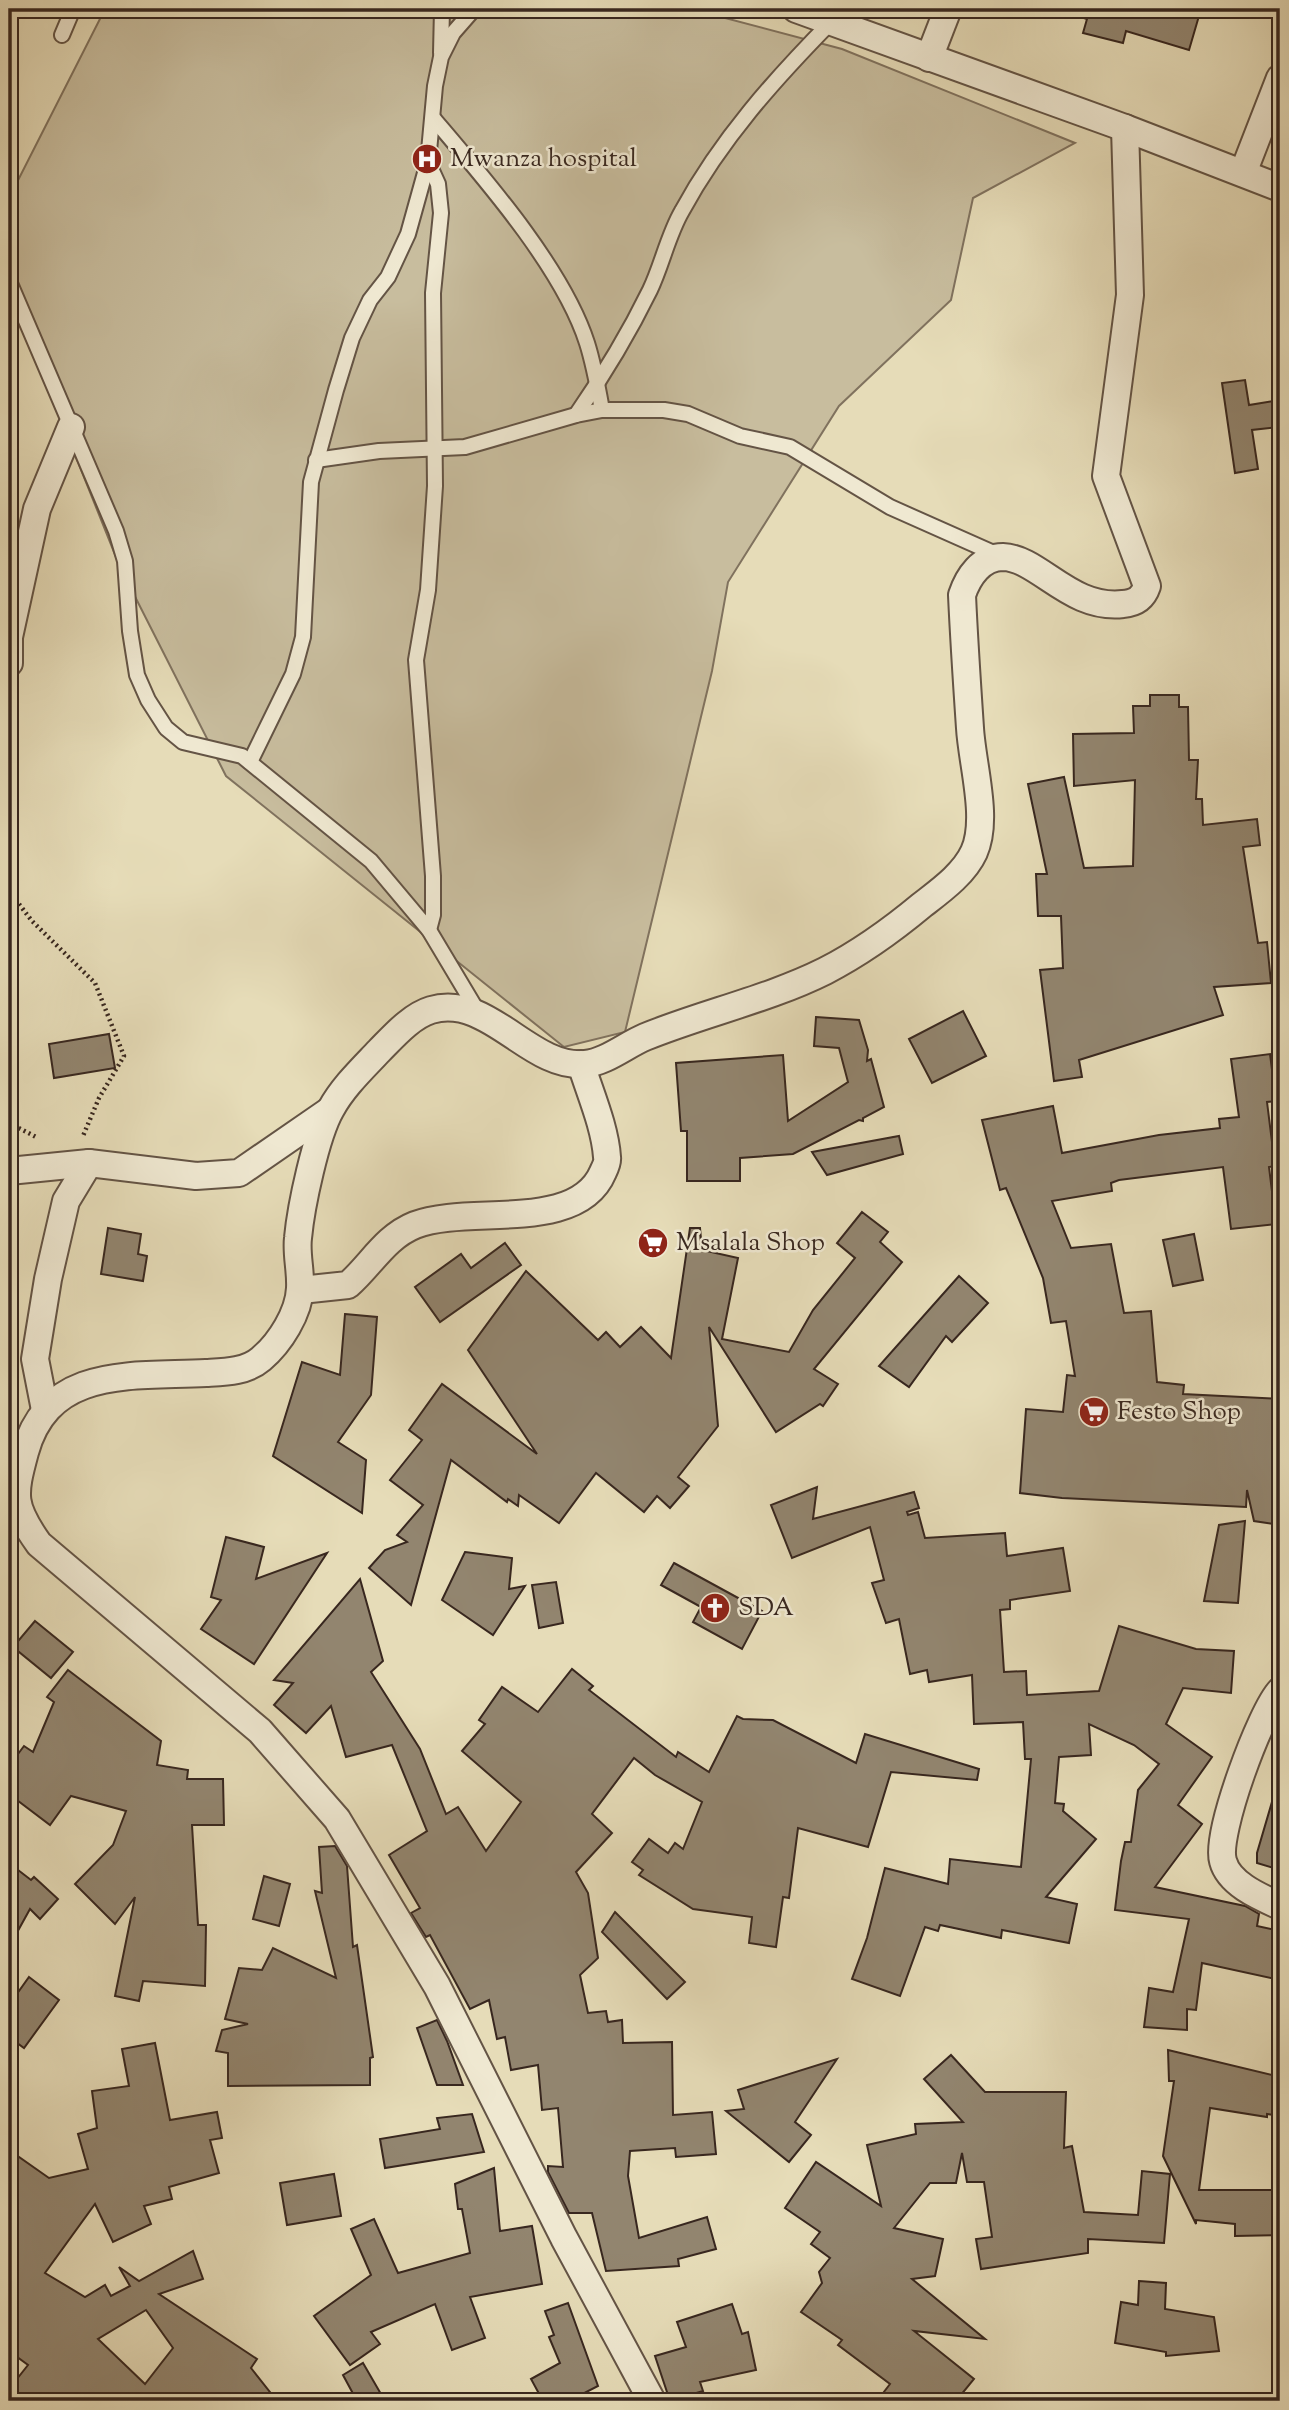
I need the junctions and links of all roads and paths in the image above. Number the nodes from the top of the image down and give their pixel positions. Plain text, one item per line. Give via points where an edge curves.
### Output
1 (73, 9) edge
2 (442, 9) edge
3 (474, 9) edge
4 (796, 9) edge
5 (948, 9) edge
6 (831, 22) junction
7 (62, 34) dead end
8 (441, 57) junction
9 (929, 58) junction
10 (1280, 78) edge
11 (433, 118) junction
12 (1125, 128) junction
13 (428, 162) junction
14 (1243, 173) junction
15 (1280, 188) edge
16 (9, 281) edge
17 (597, 384) junction
18 (603, 411) junction
19 (576, 415) junction
20 (71, 426) junction
21 (433, 447) junction
22 (316, 460) junction
23 (1002, 557) junction
24 (9, 663) edge
25 (250, 761) junction
26 (9, 891) edge
27 (429, 930) junction
28 (481, 1016) junction
29 (581, 1064) junction
30 (329, 1111) junction
31 (85, 1154) junction
32 (9, 1171) edge
33 (301, 1290) junction
34 (45, 1410) junction
35 (1280, 1690) edge
36 (1280, 1906) edge
37 (652, 2401) edge

1 - 7 lane
2 - 8 lane
3 - 8 lane via 453,33
4 - 6 street
5 - 9 street
6 - 9 street
6 - 17 lane via 752,104 696,185 649,292
8 - 11 lane
9 - 12 street
10 - 14 street
11 - 13 lane
11 - 17 lane via 536,250 563,292 586,341
12 - 14 street
12 - 23 street via 1130,295 1106,476 1147,586 1144,595 1132,603 1087,600 1022,563
13 - 21 lane via 438,184 441,213 433,293
13 - 22 lane via 399,256 352,338
14 - 15 street
16 - 20 lane
17 - 18 lane
17 - 19 lane
18 - 19 lane
18 - 23 lane via 688,414 740,436 790,447 890,507
19 - 21 lane via 465,447
20 - 24 street via 37,509 9,637
20 - 25 lane via 125,561 137,675 148,700 166,728 183,742 233,751
21 - 22 lane
21 - 27 lane via 428,590 416,660 433,876
22 - 25 lane via 308,508 303,637 293,674
23 - 29 street via 980,565 968,577 962,595 980,826 974,853 948,884 864,949 822,973
25 - 27 lane via 371,861
26 - 31 path via 32,921 95,983 124,1055 99,1098
27 - 28 lane
28 - 29 street via 553,1058
28 - 30 street via 455,1009 430,1010 399,1030
29 - 33 street via 608,1160 597,1185 584,1199 547,1211 418,1224 386,1244 348,1285
30 - 31 street via 239,1173 196,1175
30 - 33 street via 310,1175 298,1240
31 - 32 street
31 - 34 street via 66,1201 35,1359
33 - 34 street via 280,1338 258,1362 231,1372 89,1382 66,1391
34 - 37 street via 30,1434 17,1481 18,1514 39,1544 82,1583 260,1731 337,1819 437,1986
35 - 36 street via 1256,1736 1238,1786 1224,1832 1222,1860 1233,1879

